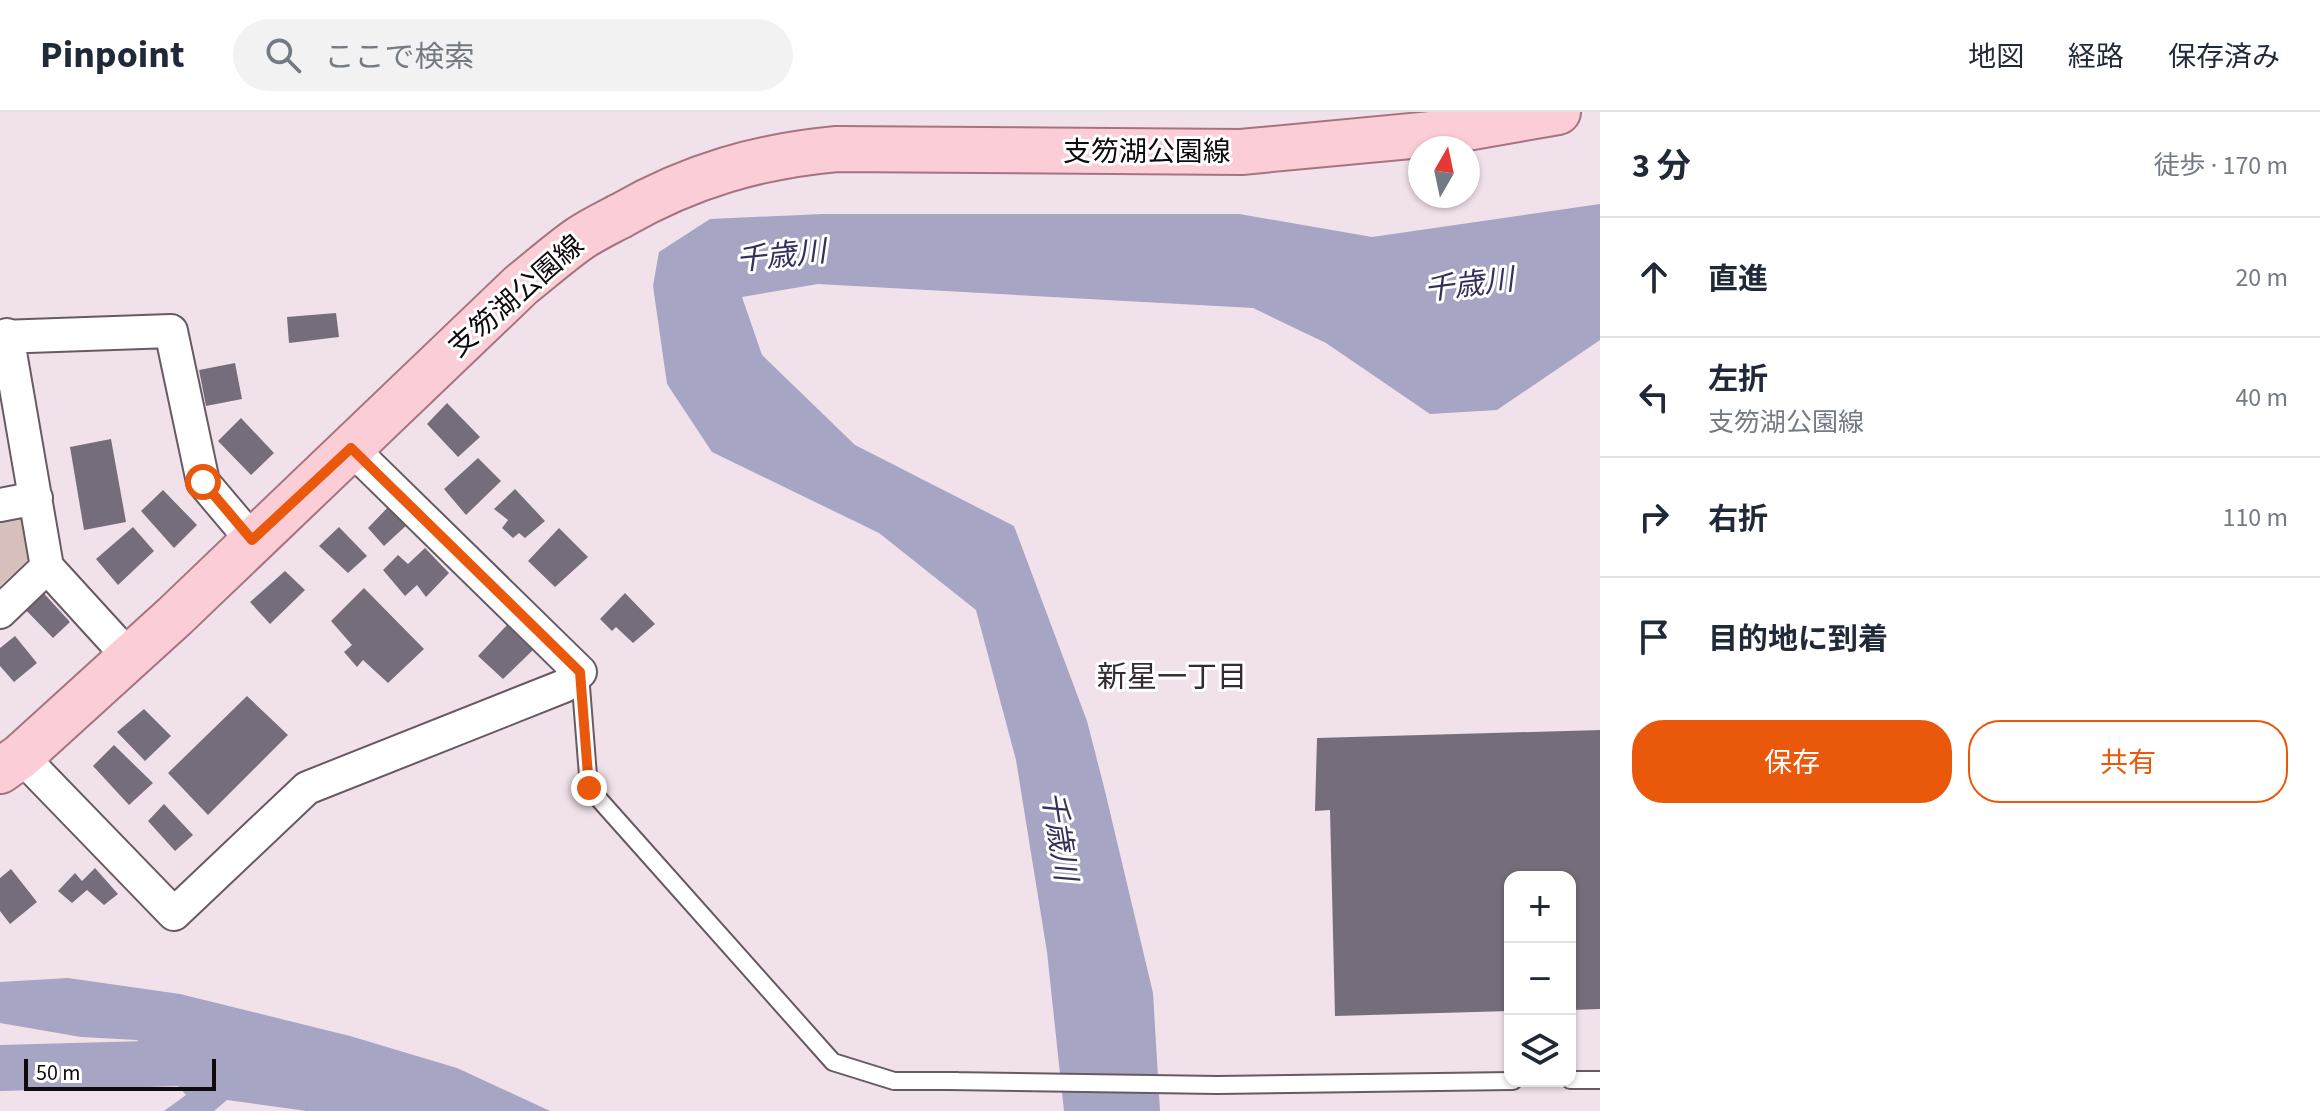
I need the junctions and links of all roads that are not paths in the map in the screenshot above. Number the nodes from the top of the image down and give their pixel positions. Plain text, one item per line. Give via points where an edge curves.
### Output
1 (1558, 112) edge
2 (4, 336) edge
3 (351, 448) junction
4 (36, 498) junction
5 (0, 505) edge
6 (252, 540) junction
7 (47, 567) junction
8 (0, 612) edge
9 (130, 658) junction
10 (580, 672) junction
11 (10, 764) edge
12 (1576, 1080) edge
13 (1600, 1080) edge
14 (1504, 1081) edge

1 - 3 main road, 支笏湖公園線 via 1432,134 1241,152 837,149 750,162 652,197 581,237 521,285
2 - 4 street
2 - 6 street via 171,331 203,482
3 - 6 main road, 支笏湖公園線
3 - 10 street
4 - 5 street
4 - 7 street
6 - 9 main road, 支笏湖公園線
7 - 8 street
7 - 9 street
9 - 11 main road, 支笏湖公園線
10 - 11 street via 564,686 307,788 174,914
10 - 14 lane via 589,788 833,1062 894,1081
12 - 13 lane

